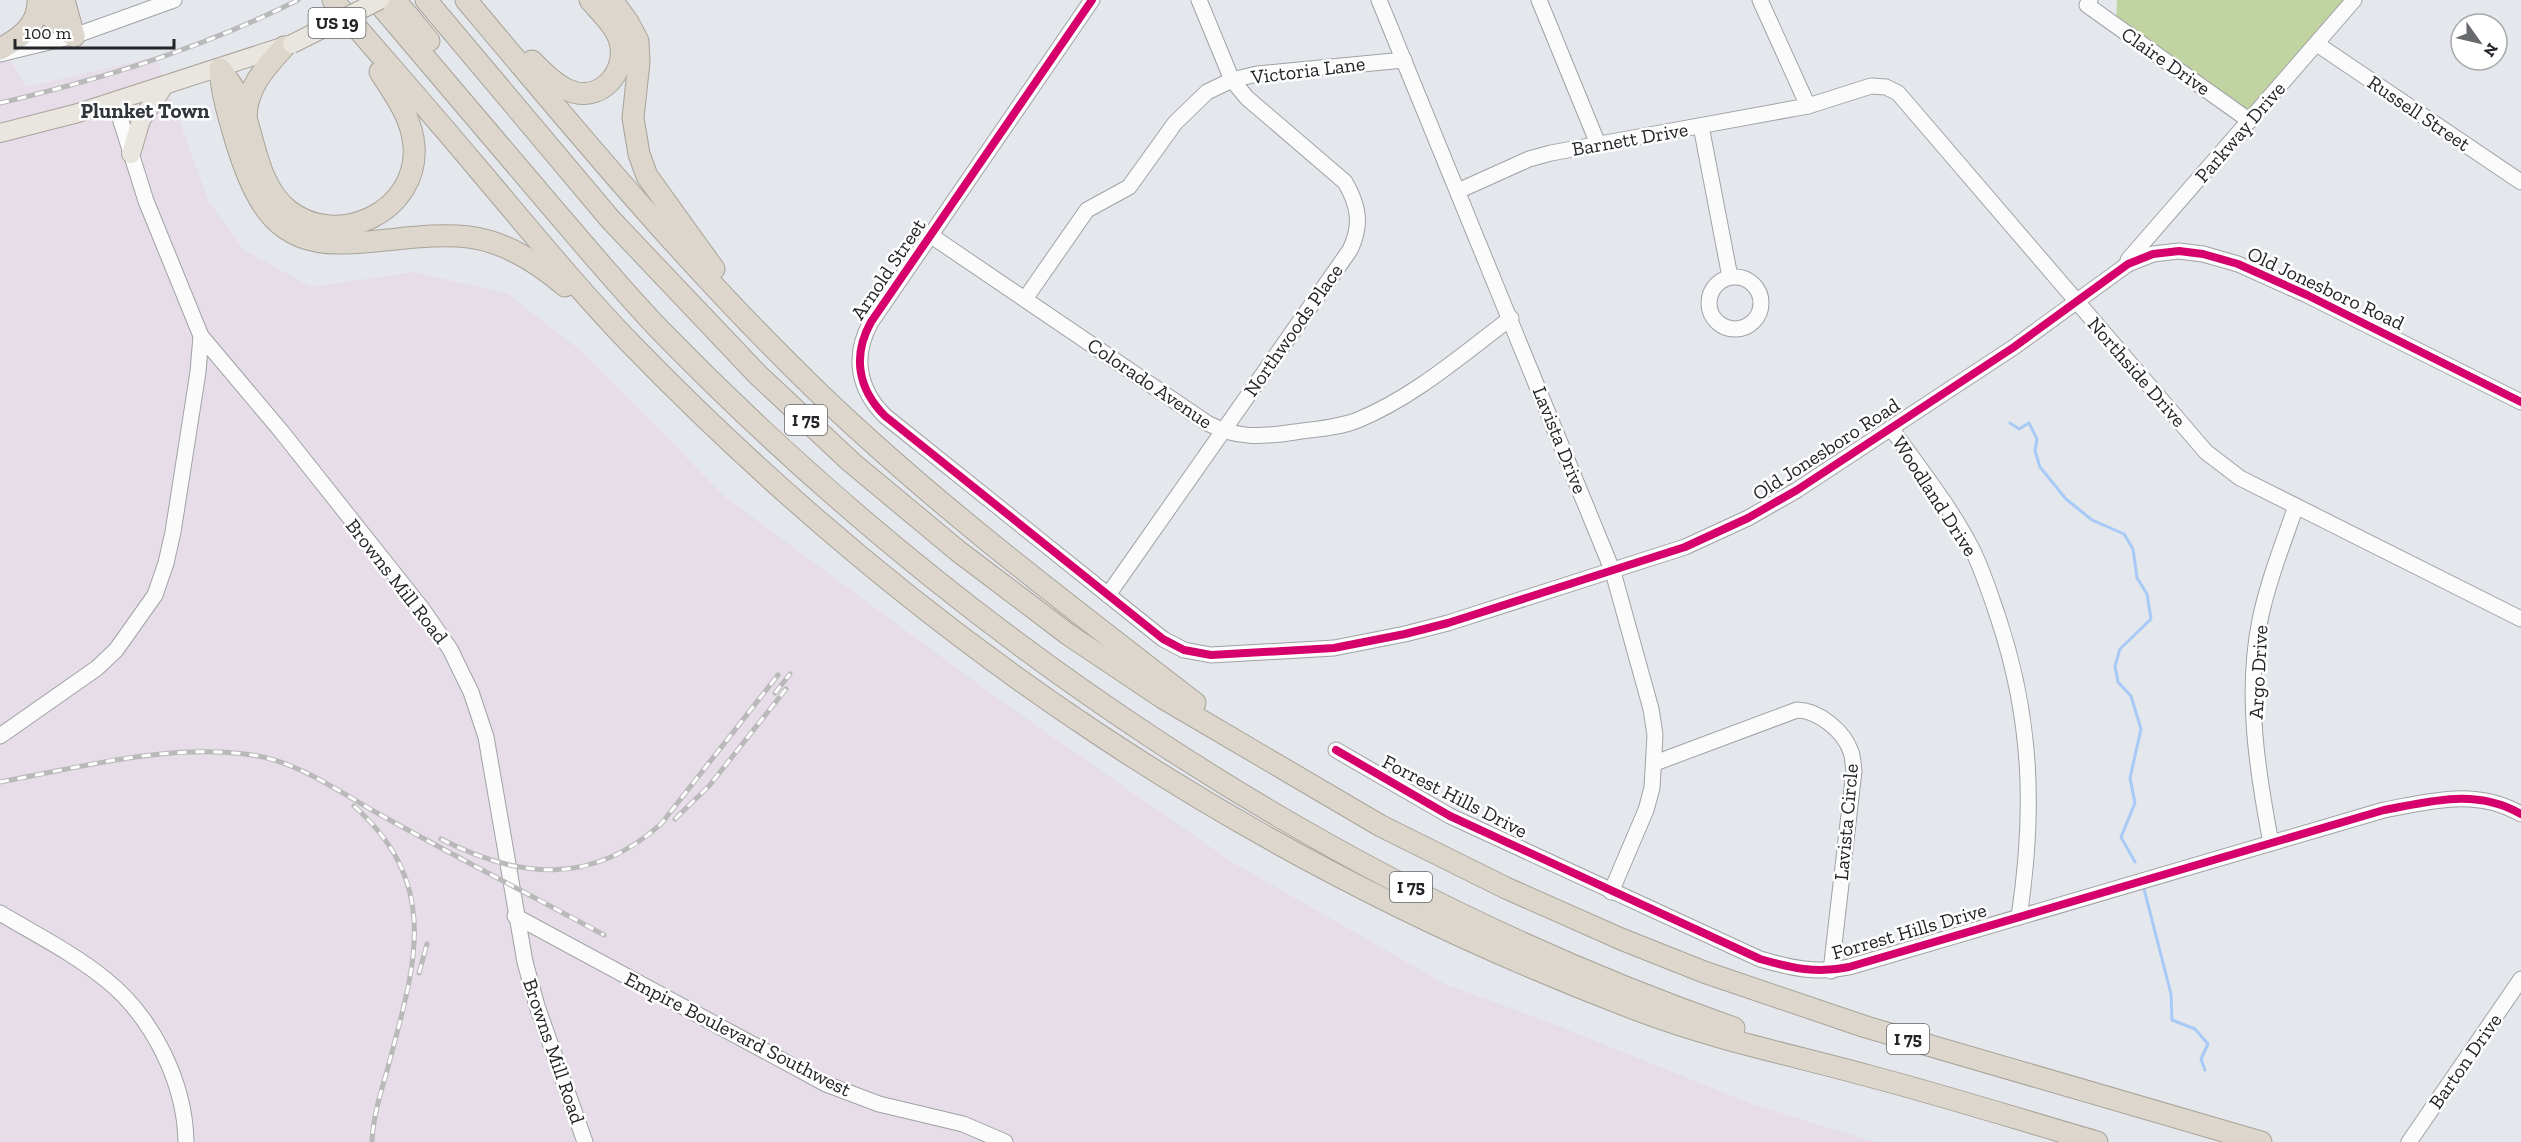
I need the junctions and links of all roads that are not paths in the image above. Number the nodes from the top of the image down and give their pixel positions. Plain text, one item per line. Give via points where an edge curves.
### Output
1 (38, 0) edge
2 (42, 0) edge
3 (64, 0) edge
4 (174, 0) edge
5 (378, 0) edge
6 (395, 0) edge
7 (426, 0) edge
8 (467, 0) edge
9 (590, 0) edge
10 (612, 0) edge
11 (1092, 0) edge
12 (1199, 0) edge
13 (1380, 0) edge
14 (2090, 0) edge
15 (2354, 0) edge
16 (335, 2) edge
17 (1542, 2) edge
18 (1761, 2) edge
19 (74, 36) junction
20 (2317, 44) junction
21 (288, 45) junction
22 (0, 49) edge
23 (0, 54) edge
24 (1404, 60) junction
25 (220, 69) junction
26 (1232, 80) junction
27 (164, 86) junction
28 (116, 102) junction
29 (1808, 106) junction
30 (246, 120) junction
31 (2250, 121) junction
32 (1701, 126) junction
33 (0, 133) edge
34 (1598, 144) junction
35 (131, 154) junction
36 (2521, 182) edge
37 (1458, 191) junction
38 (930, 235) junction
39 (2128, 264) junction
40 (1730, 277) dead end
41 (1025, 299) junction
42 (2076, 302) junction
43 (1511, 318) junction
44 (201, 336) junction
45 (627, 339) junction
46 (769, 342) junction
47 (2521, 402) edge
48 (1891, 428) junction
49 (1222, 431) junction
50 (2296, 506) junction
51 (1613, 572) junction
52 (1108, 595) junction
53 (2521, 619) edge
54 (990, 622) junction
55 (0, 736) edge
56 (1336, 750) dead end
57 (1262, 755) junction
58 (1655, 763) junction
59 (2521, 814) edge
60 (2271, 843) junction
61 (1611, 892) junction
62 (0, 913) edge
63 (515, 916) junction
64 (2019, 917) junction
65 (1830, 971) junction
66 (2521, 979) edge
67 (1870, 1076) junction
68 (186, 1142) edge
69 (585, 1142) edge
70 (1005, 1142) edge
71 (2097, 1142) edge
72 (2261, 1142) edge
73 (2409, 1142) edge

1 - 22 highway via 30,27
2 - 19 highway via 51,17
3 - 19 highway
4 - 19 street
5 - 21 main road, US 19, bridge
5 - 54 highway, I 75 via 519,170 657,326 821,484
6 - 54 highway via 604,249 668,319 822,467 975,595
7 - 57 highway, I 75 via 565,167 683,298 851,462 958,551 1069,635 1163,698
8 - 9 highway via 558,85 568,91 588,93 612,81 621,62 620,41 615,31
8 - 46 highway via 655,222
10 - 46 highway via 638,41 633,118 647,176
11 - 38 street, Arnold Street
12 - 26 street, Northwoods Place
13 - 24 street, Lavista Drive
14 - 31 street, Claire Drive via 2087,5
15 - 20 street, Parkway Drive
16 - 30 highway via 395,94 412,130 414,163 403,192 381,213 351,225 334,226 301,218 288,210 271,190
16 - 45 highway
17 - 34 street
18 - 29 street
19 - 23 street
20 - 31 street, Parkway Drive
20 - 36 street, Russell Street
21 - 25 main road, US 19
21 - 30 highway via 265,67 251,88
24 - 26 street, Victoria Lane via 1257,74
24 - 37 street, Lavista Drive
25 - 27 main road, US 19
25 - 30 highway via 237,94
25 - 45 highway via 223,100 249,183 267,212 285,228 327,243 446,235 496,243 537,264
26 - 41 street, Victoria Lane via 1207,92 1187,109 1129,187 1086,210
26 - 49 street, Northwoods Place via 1247,98 1345,182 1356,201 1359,221 1350,250
27 - 28 main road, US 19
27 - 35 main road via 141,120
28 - 33 main road, US 19
28 - 35 street, Browns Mill Road
29 - 32 street, Barnett Drive
29 - 42 street, Northside Drive via 1871,86 1898,93
31 - 39 street, Parkway Drive
32 - 34 street, Barnett Drive
32 - 40 street
34 - 37 street, Barnett Drive via 1529,159
35 - 44 street, Browns Mill Road via 149,210
37 - 43 street, Lavista Drive
38 - 41 street, Colorado Avenue
38 - 52 street, Arnold Street via 864,334 859,364 866,392 885,416
39 - 42 street, Old Jonesboro Road
39 - 47 street, Old Jonesboro Road via 2152,254 2179,251 2238,264
41 - 49 street, Colorado Avenue
42 - 48 street, Old Jonesboro Road
42 - 50 street, Northside Drive via 2206,452 2240,478
43 - 49 street, Colorado Avenue via 1426,381 1358,420 1262,437
43 - 51 street, Lavista Drive
44 - 55 street via 173,532 155,594 116,650 97,668
44 - 63 street, Browns Mill Road via 281,431 450,649 471,692 486,737
45 - 67 highway via 718,430 886,580 1037,694 1210,806 1400,907 1593,993 1702,1033
46 - 57 highway via 951,513
48 - 51 street, Old Jonesboro Road via 1748,518 1685,547
48 - 64 street, Woodland Drive via 1972,549 2012,657 2025,723 2031,791 2028,859
49 - 52 street, Northwoods Place
50 - 53 street, Northside Drive
50 - 60 street, Argo Drive via 2270,578 2255,653 2255,749
51 - 52 street, Old Jonesboro Road via 1405,634 1334,648 1266,654 1211,656 1184,650 1163,639
51 - 58 street, Lavista Drive via 1651,709
54 - 67 highway, I 75 via 1192,762 1360,861 1521,942 1711,1020
56 - 61 street, Forrest Hills Drive via 1450,816
57 - 72 highway, I 75 via 1431,851 1563,914 1704,972 1866,1027
58 - 61 street, Lavista Drive via 1646,810
58 - 65 street, Lavista Circle via 1797,710 1815,713 1842,736 1851,752 1854,771
59 - 60 street, Forrest Hills Drive via 2496,803 2454,797 2384,810
60 - 64 street, Forrest Hills Drive
61 - 65 street, Forrest Hills Drive via 1760,959 1799,970
62 - 68 street via 78,958 129,1002 168,1063 178,1093
63 - 69 street, Browns Mill Road via 537,1006
63 - 70 street, Empire Boulevard Southwest via 826,1084 879,1104 963,1124
64 - 65 street, Forrest Hills Drive
66 - 73 street, Barton Drive
67 - 71 highway, I 75

